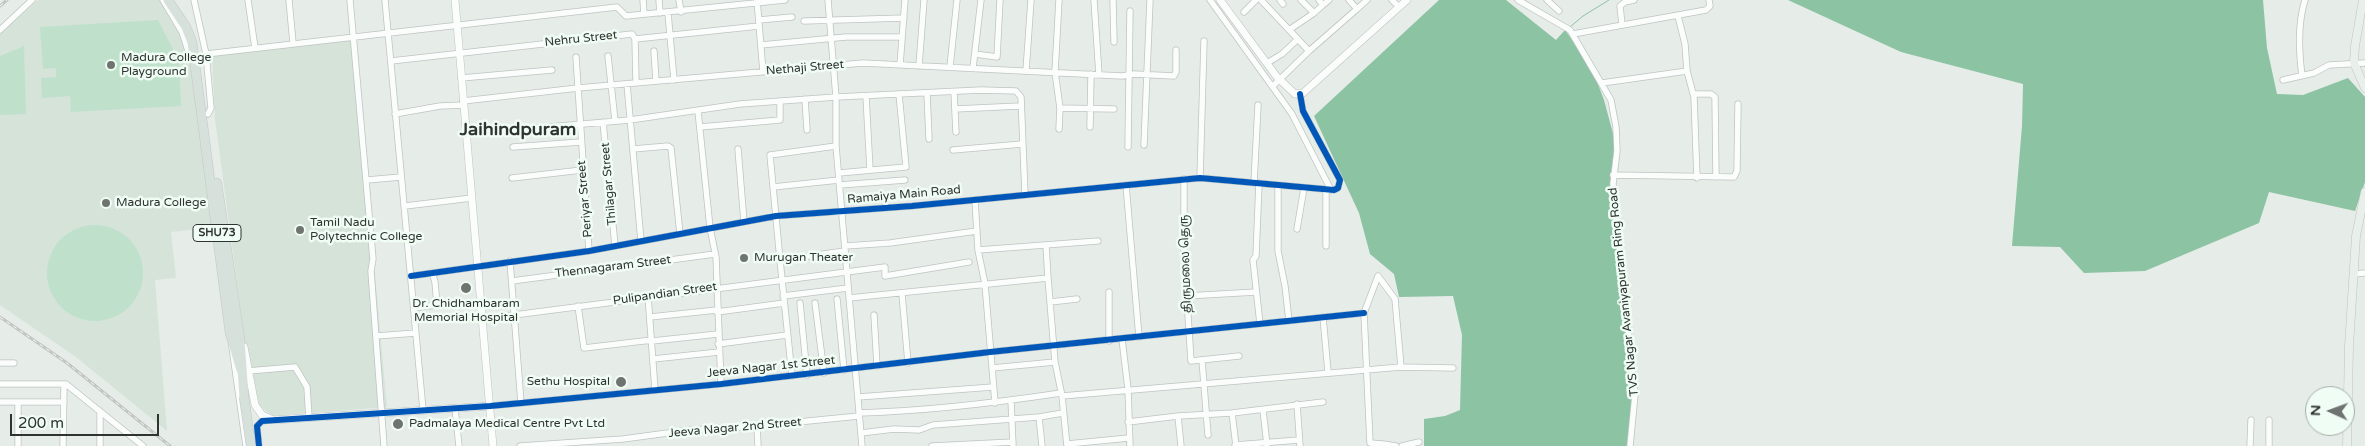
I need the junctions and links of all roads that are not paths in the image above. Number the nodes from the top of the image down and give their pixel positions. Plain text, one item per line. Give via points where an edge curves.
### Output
1 (32, 0) edge
2 (163, 0) edge
3 (168, 0) edge
4 (194, 0) edge
5 (248, 0) edge
6 (289, 0) edge
7 (350, 0) edge
8 (385, 0) edge
9 (455, 0) edge
10 (643, 0) edge
11 (659, 0) edge
12 (679, 0) edge
13 (785, 0) edge
14 (828, 0) edge
15 (905, 0) edge
16 (924, 0) edge
17 (957, 0) edge
18 (981, 0) edge
19 (1000, 0) edge
20 (1030, 0) edge
21 (1059, 0) edge
22 (1094, 0) edge
23 (1113, 0) edge
24 (1150, 0) edge
25 (1210, 0) edge
26 (1220, 0) edge
27 (1256, 0) edge
28 (1260, 0) edge
29 (1301, 0) edge
30 (1329, 0) edge
31 (1349, 0) edge
32 (1367, 0) edge
33 (1392, 0) edge
34 (1518, 0) edge
35 (1547, 0) edge
36 (1634, 0) edge
37 (1709, 0) edge
38 (2305, 0) edge
39 (2363, 0) edge
40 (757, 2) edge
41 (1321, 2) edge
42 (1401, 3) edge
43 (1357, 9) junction
44 (1130, 11) dead end
45 (1559, 11) dead end
46 (681, 12) junction
47 (1244, 12) dead end
48 (660, 13) junction
49 (668, 13) junction
50 (1314, 13) junction
51 (644, 14) junction
52 (1678, 16) junction
53 (792, 17) dead end
54 (1227, 17) junction
55 (904, 18) junction
56 (830, 20) junction
57 (804, 21) dead end
58 (759, 23) junction
59 (457, 25) junction
60 (1622, 25) junction
61 (0, 30) edge
62 (1289, 30) junction
63 (1570, 30) junction
64 (388, 33) junction
65 (670, 35) junction
66 (902, 37) junction
67 (354, 38) junction
68 (832, 38) junction
69 (1242, 38) junction
70 (634, 39) junction
71 (1298, 39) junction
72 (1204, 41) dead end
73 (1114, 42) dead end
74 (292, 43) junction
75 (761, 45) junction
76 (255, 48) junction
77 (1176, 50) dead end
78 (1309, 51) junction
79 (459, 52) junction
80 (654, 52) dead end
81 (206, 54) junction
82 (974, 54) junction
83 (608, 56) dead end
84 (576, 57) dead end
85 (391, 61) junction
86 (1267, 63) junction
87 (2354, 63) junction
88 (833, 64) junction
89 (2365, 64) edge
90 (900, 65) junction
91 (919, 66) junction
92 (950, 67) junction
93 (973, 68) junction
94 (552, 70) dead end
95 (1026, 71) junction
96 (1687, 71) junction
97 (763, 72) junction
98 (1055, 72) junction
99 (1091, 74) junction
100 (1099, 75) junction
101 (1129, 75) junction
102 (1148, 76) junction
103 (2302, 76) junction
104 (462, 78) junction
105 (674, 80) junction
106 (2284, 80) dead end
107 (656, 81) junction
108 (636, 83) junction
109 (1276, 83) junction
110 (1602, 83) junction
111 (627, 84) junction
112 (610, 85) junction
113 (578, 88) junction
114 (2365, 88) edge
115 (954, 92) junction
116 (927, 93) junction
117 (899, 94) junction
118 (1300, 94) junction
119 (1694, 94) junction
120 (866, 96) junction
121 (836, 97) junction
122 (805, 99) junction
123 (780, 101) junction
124 (464, 103) junction
125 (1738, 104) dead end
126 (1258, 105) dead end
127 (1020, 106) junction
128 (1060, 108) junction
129 (1090, 108) junction
130 (955, 109) junction
131 (1114, 109) dead end
132 (698, 111) junction
133 (205, 114) junction
134 (395, 114) junction
135 (630, 120) junction
136 (615, 121) junction
137 (603, 122) junction
138 (580, 123) junction
139 (700, 127) junction
140 (1090, 127) dead end
141 (1059, 129) dead end
142 (807, 130) dead end
143 (956, 132) dead end
144 (466, 134) junction
145 (929, 139) dead end
146 (581, 142) junction
147 (1022, 144) junction
148 (1144, 145) dead end
149 (836, 146) junction
150 (513, 147) dead end
151 (1128, 147) dead end
152 (738, 149) dead end
153 (633, 150) junction
154 (952, 150) dead end
155 (582, 170) junction
156 (870, 170) junction
157 (839, 173) junction
158 (1613, 175) junction
159 (401, 177) junction
160 (512, 178) dead end
161 (1200, 178) junction
162 (1697, 178) junction
163 (1716, 178) junction
164 (1184, 179) junction
165 (367, 180) junction
166 (906, 180) dead end
167 (839, 182) junction
168 (1256, 183) junction
169 (1126, 185) junction
170 (1278, 185) junction
171 (773, 187) junction
172 (1304, 188) junction
173 (1332, 189) junction
174 (1025, 195) junction
175 (2365, 195) edge
176 (472, 198) junction
177 (975, 200) junction
178 (405, 206) junction
179 (842, 212) junction
180 (776, 216) junction
181 (744, 222) junction
182 (710, 228) junction
183 (1297, 229) dead end
184 (977, 231) junction
185 (680, 234) junction
186 (641, 241) junction
187 (1098, 241) dead end
188 (1046, 244) junction
189 (615, 246) junction
190 (1326, 246) dead end
191 (845, 249) junction
192 (590, 250) junction
193 (978, 250) junction
194 (715, 254) junction
195 (780, 260) junction
196 (510, 261) junction
197 (969, 262) dead end
198 (478, 265) junction
199 (432, 272) junction
200 (847, 272) junction
201 (2354, 274) junction
202 (2365, 274) edge
203 (410, 276) junction
204 (1048, 278) junction
205 (782, 280) junction
206 (512, 281) junction
207 (985, 284) junction
208 (716, 287) junction
209 (848, 288) junction
210 (1109, 292) dead end
211 (1256, 292) junction
212 (902, 294) junction
213 (648, 296) junction
214 (783, 296) junction
215 (1186, 296) junction
216 (849, 298) junction
217 (838, 299) dead end
218 (1077, 299) dead end
219 (815, 302) dead end
220 (1050, 302) junction
221 (784, 303) junction
222 (800, 303) dead end
223 (578, 306) junction
224 (414, 308) junction
225 (717, 311) junction
226 (1364, 312) junction
227 (515, 314) junction
228 (874, 316) dead end
229 (650, 317) junction
230 (1323, 317) junction
231 (483, 319) junction
232 (1288, 321) junction
233 (1260, 324) junction
234 (1188, 332) junction
235 (416, 333) junction
236 (718, 334) junction
237 (787, 335) junction
238 (376, 336) junction
239 (1139, 337) junction
240 (1122, 339) junction
241 (652, 340) junction
242 (1109, 340) junction
243 (236, 341) junction
244 (718, 344) junction
245 (1054, 347) junction
246 (719, 352) junction
247 (990, 352) junction
248 (1239, 356) dead end
249 (653, 359) junction
250 (1202, 360) junction
251 (908, 362) junction
252 (1055, 362) junction
253 (0, 363) edge
254 (14, 363) dead end
255 (877, 366) junction
256 (1400, 367) junction
257 (992, 368) junction
258 (1453, 368) dead end
259 (855, 369) junction
260 (844, 370) junction
261 (1366, 370) junction
262 (244, 371) junction
263 (1328, 372) junction
264 (824, 373) junction
265 (807, 375) junction
266 (792, 376) junction
267 (1203, 382) junction
268 (0, 384) edge
269 (64, 384) junction
270 (721, 384) junction
271 (993, 386) junction
272 (1128, 388) junction
273 (655, 390) junction
274 (1061, 394) junction
275 (858, 397) junction
276 (1011, 400) junction
277 (0, 402) edge
278 (18, 402) junction
279 (64, 402) junction
280 (1322, 402) dead end
281 (521, 403) junction
282 (996, 403) junction
283 (1297, 404) junction
284 (490, 406) junction
285 (455, 408) junction
286 (423, 410) junction
287 (1263, 410) junction
288 (100, 411) junction
289 (381, 413) junction
290 (1063, 413) junction
291 (1232, 413) junction
292 (859, 415) junction
293 (1206, 415) junction
294 (1178, 416) junction
295 (1039, 417) junction
296 (309, 418) junction
297 (1011, 419) junction
298 (273, 420) junction
299 (2251, 420) dead end
300 (2268, 420) dead end
301 (1128, 422) junction
302 (757, 426) junction
303 (861, 432) junction
304 (1208, 435) dead end
305 (258, 436) junction
306 (1129, 438) junction
307 (248, 442) edge
308 (1419, 442) dead end
309 (135, 443) edge
310 (1299, 443) edge
311 (589, 444) edge
312 (1013, 444) edge
313 (1067, 445) edge
314 (1267, 445) edge
315 (1383, 445) edge
316 (18, 446) edge
317 (63, 446) edge
318 (100, 446) edge
319 (143, 446) edge
320 (246, 446) edge
321 (259, 446) edge
322 (384, 446) edge
323 (459, 446) edge
324 (494, 446) edge
325 (520, 446) edge
326 (525, 446) edge
327 (758, 446) edge
328 (862, 446) edge
329 (932, 446) edge
330 (1042, 446) edge
331 (1130, 446) edge
332 (1181, 446) edge
333 (1236, 446) edge
334 (1396, 446) edge
335 (1402, 446) edge
336 (1630, 446) edge
337 (2250, 446) edge
338 (2269, 446) edge
339 (2347, 446) edge

1 - 61 street
2 - 133 street via 182,32 189,52 199,110
3 - 133 main road, SHU73 via 186,27 198,56
4 - 81 street
5 - 76 street
6 - 74 street
7 - 67 street
8 - 64 street
9 - 59 street
10 - 51 street
11 - 48 street
12 - 46 street
13 - 40 street
14 - 56 street
15 - 55 street
16 - 91 street
17 - 92 street
18 - 82 street
19 - 82 street via 997,57
20 - 95 street
21 - 98 street
22 - 100 street
23 - 73 street
24 - 102 street
25 - 54 street
26 - 54 street
27 - 47 street
28 - 62 street
29 - 50 street
30 - 41 street
31 - 43 street
32 - 43 street
33 - 42 street
34 - 63 street
35 - 45 street
36 - 60 street via 1620,6
37 - 52 street via 1710,6 1706,10
38 - 103 street via 2300,63
39 - 87 main road
40 - 46 street
40 - 58 street
41 - 50 street
42 - 118 street
43 - 78 street
44 - 101 street
46 - 49 street
48 - 49 street
48 - 51 street
49 - 65 street
50 - 62 street
51 - 59 street via 626,16 617,7
52 - 60 street
52 - 96 street
53 - 58 street, Nehru Street
54 - 69 street
55 - 56 street
55 - 66 street
56 - 57 street
56 - 68 street
58 - 65 street, Nehru Street
58 - 75 street
59 - 64 street
59 - 79 street
60 - 63 street
62 - 71 street
63 - 110 street, TVS Nagar Avaniyapuram Ring Road
64 - 67 street
64 - 85 street
65 - 70 street, Nehru Street
65 - 105 street
66 - 68 street
66 - 90 street
67 - 74 street
67 - 165 street
68 - 75 street
68 - 88 street
69 - 86 street
69 - 109 street
70 - 79 street, Nehru Street via 632,34
70 - 108 street
71 - 78 street
71 - 86 street
72 - 161 street
74 - 76 street
75 - 97 street
76 - 81 street
77 - 102 street, Nethaji Street via 1174,76
78 - 109 street
79 - 85 street
79 - 104 street
80 - 107 street
81 - 133 street via 211,108
82 - 93 street
83 - 112 street
84 - 113 street, Periyar Street
85 - 134 street
86 - 109 street
87 - 89 street
87 - 103 street via 2329,65
87 - 114 main road
88 - 90 street, Nethaji Street
88 - 97 street, Nethaji Street
88 - 121 street
90 - 91 street, Nethaji Street
91 - 92 street, Nethaji Street
92 - 93 street, Nethaji Street
93 - 95 street, Nethaji Street
94 - 104 street
95 - 98 street, Nethaji Street
96 - 110 street
96 - 119 street
97 - 105 street, Nethaji Street
98 - 99 street, Nethaji Street
98 - 128 street
99 - 100 street, Nethaji Street
99 - 129 street
100 - 101 street, Nethaji Street
101 - 102 street, Nethaji Street
101 - 151 street
102 - 148 street
103 - 106 street
104 - 124 street
105 - 107 street, Nethaji Street
107 - 108 street, Nethaji Street
108 - 111 street, Nethaji Street
109 - 118 street
109 - 173 street
110 - 158 street, TVS Nagar Avaniyapuram Ring Road via 1611,100 1616,127
111 - 112 street, Nethaji Street
111 - 135 street
112 - 113 street, Nethaji Street
112 - 136 street
113 - 124 street, Nethaji Street
113 - 138 street, Periyar Street
115 - 116 street
115 - 127 street via 1016,91 1020,94
115 - 130 street
116 - 117 street
116 - 145 street
117 - 120 street
117 - 156 street via 906,167
118 - 173 street via 1303,111 1340,180
119 - 162 street
119 - 163 street via 1715,97
120 - 121 street
120 - 156 street
121 - 122 street
121 - 149 street
122 - 123 street
122 - 142 street
123 - 132 street
123 - 139 street via 780,120
124 - 134 street, Nethaji Street
124 - 144 street
125 - 163 street via 1736,175
126 - 168 street
127 - 130 street
127 - 147 street
128 - 129 street
128 - 141 street
129 - 131 street
129 - 140 street
130 - 143 street
132 - 135 street
132 - 139 street
133 - 243 main road, SHU73
134 - 159 street
135 - 136 street
135 - 153 street
136 - 137 street
137 - 138 street
137 - 189 street, Thilagar Street
138 - 144 street
138 - 146 street, Periyar Street
139 - 182 street
144 - 176 street
146 - 150 street
146 - 155 street, Periyar Street
147 - 154 street
147 - 174 street
149 - 157 street
149 - 171 street via 770,155
152 - 181 street
153 - 185 street via 671,147
153 - 186 street
155 - 160 street
155 - 192 street, Periyar Street
156 - 157 street
157 - 167 street
158 - 162 street
158 - 336 street, TVS Nagar Avaniyapuram Ring Road via 1635,395
159 - 165 street
159 - 178 street
161 - 164 street, Ramaiya Main Road
161 - 168 street, Ramaiya Main Road
162 - 163 street
164 - 169 street, Ramaiya Main Road
164 - 215 street, திருமலை தெரு
165 - 238 street
166 - 167 street
167 - 171 street
167 - 179 street
168 - 170 street, Ramaiya Main Road
168 - 211 street via 1256,256 1253,260
169 - 174 street, Ramaiya Main Road
169 - 239 street
170 - 172 street, Ramaiya Main Road
170 - 232 street via 1278,251
171 - 180 street
172 - 173 street, Ramaiya Main Road
172 - 183 street
173 - 190 street
174 - 177 street, Ramaiya Main Road
175 - 201 main road via 2356,236
176 - 178 street
176 - 198 street
177 - 179 street, Ramaiya Main Road
177 - 184 street
178 - 203 street
179 - 180 street, Ramaiya Main Road
179 - 191 street
180 - 181 street, Ramaiya Main Road
180 - 195 street
181 - 182 street, Ramaiya Main Road
182 - 185 street, Ramaiya Main Road
182 - 194 street
184 - 191 street
184 - 193 street
185 - 186 street, Ramaiya Main Road
186 - 189 street, Ramaiya Main Road
187 - 188 street
188 - 193 street
188 - 204 street
189 - 192 street, Ramaiya Main Road
191 - 195 street
191 - 200 street
192 - 196 street, Ramaiya Main Road
193 - 207 street
194 - 206 street, Thennagaram Street
194 - 208 street
195 - 205 street
196 - 198 street, Ramaiya Main Road
196 - 206 street
197 - 200 street, Pulipandian Street via 885,276 885,267
198 - 199 street, Ramaiya Main Road
198 - 231 street
199 - 203 street, Ramaiya Main Road
199 - 224 street via 436,305
200 - 205 street, Pulipandian Street
200 - 209 street
201 - 202 street
201 - 339 main road
203 - 224 street
204 - 207 street
204 - 220 street
205 - 208 street, Pulipandian Street
205 - 214 street
206 - 227 street
207 - 212 street
207 - 247 street
208 - 213 street, Pulipandian Street
208 - 225 street
209 - 214 street
209 - 216 street
210 - 242 street
211 - 215 street
211 - 233 street
212 - 216 street
212 - 251 street
213 - 223 street, Pulipandian Street
213 - 229 street
214 - 221 street
215 - 234 street, திருமலை தெரு
216 - 259 street
217 - 260 street
218 - 220 street
219 - 264 street
220 - 245 street
221 - 225 street
221 - 237 street
222 - 265 street
223 - 227 street, Pulipandian Street
223 - 241 street via 584,348
224 - 235 street
225 - 229 street
225 - 236 street
226 - 230 street, Jeeva Nagar 1st Street
226 - 256 street via 1378,276 1395,299
226 - 261 street
227 - 231 street, Pulipandian Street
227 - 281 street
228 - 255 street
229 - 241 street
230 - 232 street, Jeeva Nagar 1st Street
230 - 263 street
231 - 284 street
232 - 233 street, Jeeva Nagar 1st Street
233 - 234 street, Jeeva Nagar 1st Street
234 - 239 street, Jeeva Nagar 1st Street
234 - 250 street, திருமலை தெரு via 1191,361
235 - 238 street
235 - 286 street
236 - 241 street
236 - 244 street
237 - 244 street
237 - 266 street
238 - 289 street
239 - 240 street, Jeeva Nagar 1st Street
240 - 242 street, Jeeva Nagar 1st Street
240 - 272 street
241 - 249 street
242 - 245 street, Jeeva Nagar 1st Street
243 - 262 main road, SHU73
243 - 307 street via 232,355
244 - 246 street
245 - 247 street, Jeeva Nagar 1st Street
245 - 252 street
246 - 249 street
246 - 270 street
247 - 251 street, Jeeva Nagar 1st Street
247 - 257 street
248 - 250 street
249 - 273 street
250 - 267 street
251 - 255 street, Jeeva Nagar 1st Street
252 - 257 street
252 - 274 street
253 - 254 street
255 - 259 street, Jeeva Nagar 1st Street
256 - 258 street, Jeeva Nagar 2nd Street
256 - 261 street, Jeeva Nagar 2nd Street
257 - 271 street
259 - 260 street, Jeeva Nagar 1st Street
259 - 275 street
260 - 264 street, Jeeva Nagar 1st Street
261 - 263 street, Jeeva Nagar 2nd Street
261 - 315 street via 1370,443
262 - 296 street via 295,367 307,387
262 - 298 street via 255,405 262,415
262 - 307 main road, SHU73, bridge
263 - 267 street, Jeeva Nagar 2nd Street
264 - 265 street, Jeeva Nagar 1st Street
265 - 266 street, Jeeva Nagar 1st Street
266 - 270 street, Jeeva Nagar 1st Street
267 - 272 street, Jeeva Nagar 2nd Street
267 - 293 street
268 - 269 street
269 - 279 street
269 - 288 street
270 - 273 street, Jeeva Nagar 1st Street
271 - 275 street
271 - 282 street
272 - 274 street, Jeeva Nagar 2nd Street
272 - 301 street
273 - 281 street, Jeeva Nagar 1st Street
274 - 276 street, Jeeva Nagar 2nd Street
274 - 290 street
275 - 292 street
276 - 282 street, Jeeva Nagar 2nd Street
276 - 297 street
277 - 278 street
278 - 279 street
278 - 316 street
279 - 317 street
280 - 283 street
281 - 284 street, Jeeva Nagar 1st Street
282 - 292 street, Jeeva Nagar 2nd Street
283 - 287 street
283 - 310 street
284 - 285 street
284 - 324 street
285 - 286 street
285 - 323 street
286 - 289 street
287 - 291 street
287 - 314 street
288 - 309 street
288 - 318 street
289 - 296 street
289 - 322 street
290 - 295 street
290 - 313 street
291 - 293 street
291 - 333 street
292 - 302 street, Jeeva Nagar 2nd Street
292 - 303 street
293 - 294 street
293 - 304 street
294 - 301 street
294 - 332 street
295 - 297 street
295 - 330 street
296 - 298 street
297 - 303 street via 933,425 919,430
297 - 312 street
298 - 305 street via 262,421 257,426
299 - 337 street
300 - 338 street
301 - 306 street
302 - 311 street, Jeeva Nagar 2nd Street via 690,430
302 - 327 street
303 - 328 street
305 - 307 street
305 - 321 street
306 - 313 street
306 - 331 street
307 - 320 street
308 - 335 street
309 - 319 street
310 - 314 street
311 - 326 street, Jeeva Nagar 2nd Street
312 - 329 street
314 - 333 street
315 - 334 street
325 - 326 street, Jeeva Nagar 2nd Street

